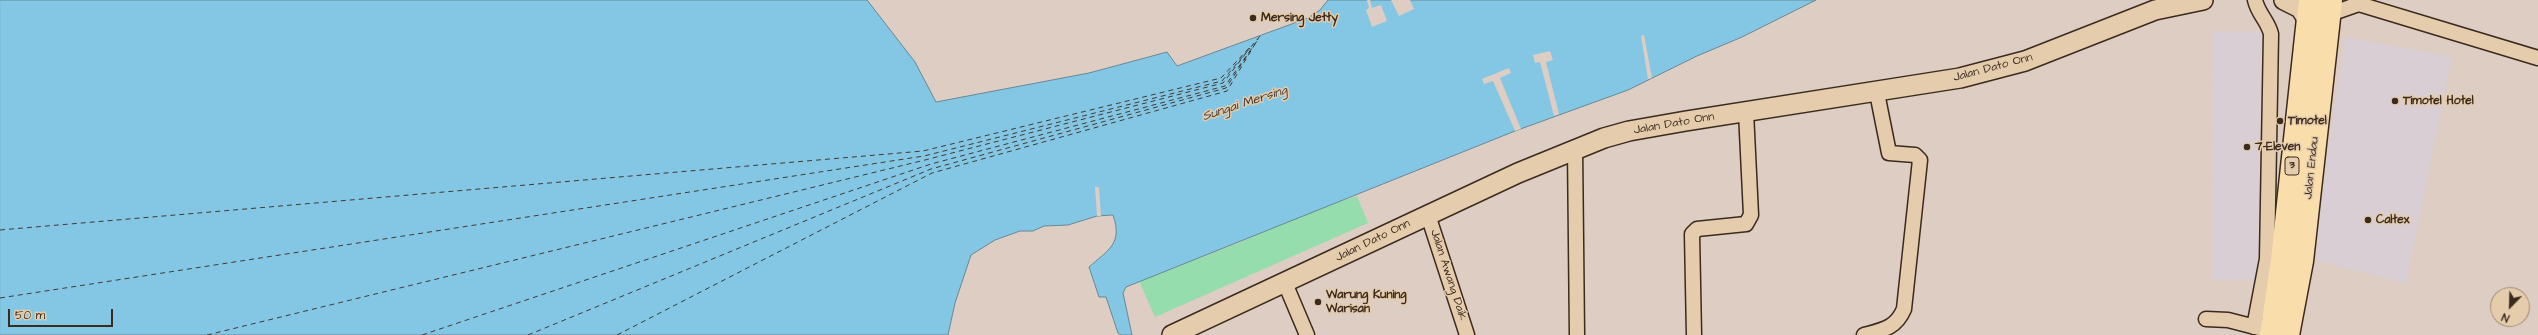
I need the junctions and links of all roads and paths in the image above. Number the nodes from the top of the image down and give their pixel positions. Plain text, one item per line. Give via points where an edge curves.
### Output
1 (2203, 0) edge
2 (2255, 0) edge
3 (2284, 0) edge
4 (2357, 2) edge
5 (2319, 10) edge
6 (2538, 58) edge
7 (1877, 93) junction
8 (1746, 112) junction
9 (1575, 148) junction
10 (1428, 215) junction
11 (2275, 259) junction
12 (1285, 283) junction
13 (2206, 319) dead end
14 (2271, 332) edge
15 (1172, 335) edge
16 (1307, 335) edge
17 (1467, 335) edge
18 (1577, 335) edge
19 (1694, 335) edge
20 (1864, 335) edge

1 - 7 main road, Jalan Dato Onn via 2155,10 2069,45 1988,72
2 - 11 street via 2260,14 2270,27 2271,34
3 - 5 main road via 2300,8
4 - 5 street via 2336,12
4 - 6 street
5 - 11 highway, Jalan Endau / 3
5 - 14 highway, Jalan Endau / 3 via 2302,261
7 - 8 main road, Jalan Dato Onn
7 - 20 street via 1889,153 1915,155 1920,160 1904,309 1896,324 1886,330
8 - 9 main road, Jalan Dato Onn via 1629,131
8 - 19 street via 1751,215 1746,224 1697,228 1692,234
9 - 10 main road, Jalan Dato Onn
9 - 18 street
10 - 12 main road, Jalan Dato Onn
10 - 17 street, Jalan Awang Daik
11 - 14 highway, Jalan Endau / 3
12 - 15 main road, Jalan Dato Onn
12 - 16 street
13 - 14 street via 2228,320

